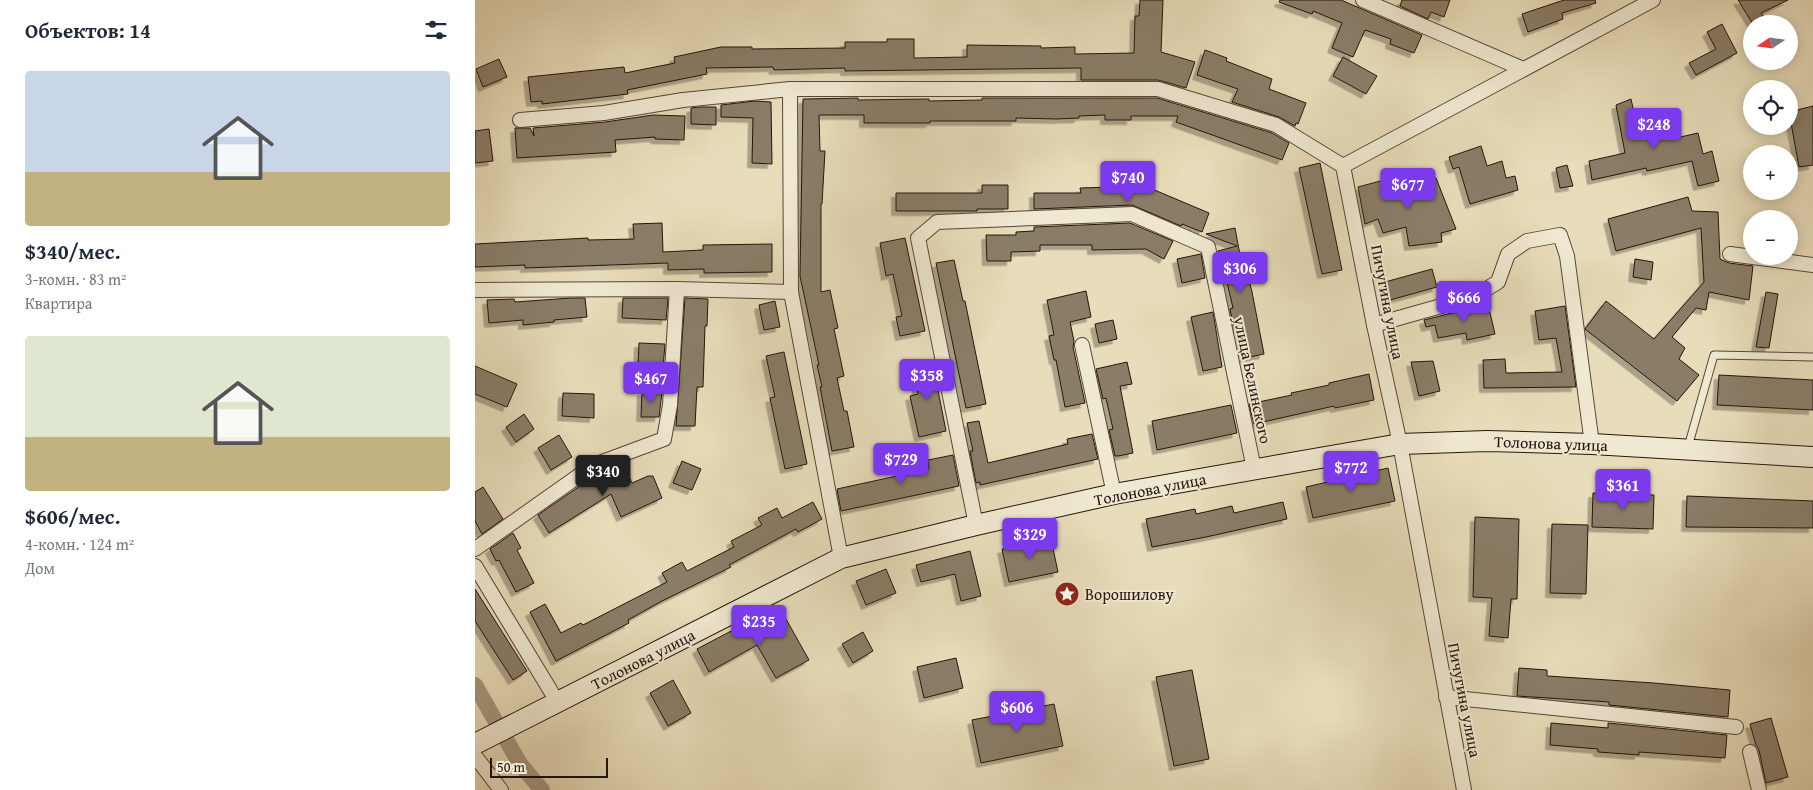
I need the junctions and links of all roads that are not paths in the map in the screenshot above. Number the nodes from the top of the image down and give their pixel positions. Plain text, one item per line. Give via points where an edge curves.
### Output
1 (1363, 0) edge
2 (1653, 0) edge
3 (1523, 69) junction
4 (790, 89) junction
5 (520, 120) dead end
6 (1343, 166) junction
7 (1729, 254) dead end
8 (1813, 264) edge
9 (677, 289) junction
10 (475, 290) edge
11 (791, 292) junction
12 (1375, 325) junction
13 (1082, 345) dead end
14 (1813, 357) edge
15 (1400, 444) junction
16 (1592, 444) junction
17 (1687, 449) junction
18 (1813, 456) edge
19 (1254, 469) junction
20 (1114, 494) junction
21 (976, 525) junction
22 (475, 549) edge
23 (841, 558) junction
24 (475, 566) edge
25 (1446, 697) junction
26 (558, 703) junction
27 (1736, 727) dead end
28 (477, 747) edge
29 (1750, 752) dead end
30 (501, 790) edge
31 (1464, 790) edge
32 (1759, 790) edge

1 - 3 street
2 - 3 street
3 - 6 street
4 - 5 street via 683,100 604,113
4 - 6 street via 1158,89 1276,125
4 - 11 street
6 - 12 street, Пичугина улица
7 - 8 street
9 - 10 street
9 - 11 street
9 - 22 street via 670,405 664,439 594,465
11 - 23 street
12 - 15 street, Пичугина улица
12 - 16 street via 1473,297 1498,282 1508,254 1527,241 1560,235 1567,256
13 - 20 street
14 - 17 lane via 1715,355
15 - 16 main road, Толонова улица via 1487,441
15 - 19 main road, Толонова улица
15 - 25 street, Пичугина улица
16 - 17 main road, Толонова улица
17 - 18 main road, Толонова улица
19 - 20 main road, Толонова улица
19 - 21 street, улица Белинского via 1208,247 1132,214 937,222 919,238
20 - 21 main road, Толонова улица
21 - 23 main road, Толонова улица
23 - 26 main road, Толонова улица
24 - 26 street
25 - 27 street
25 - 31 street, Пичугина улица
26 - 28 main road, Толонова улица
28 - 30 street
29 - 32 street

